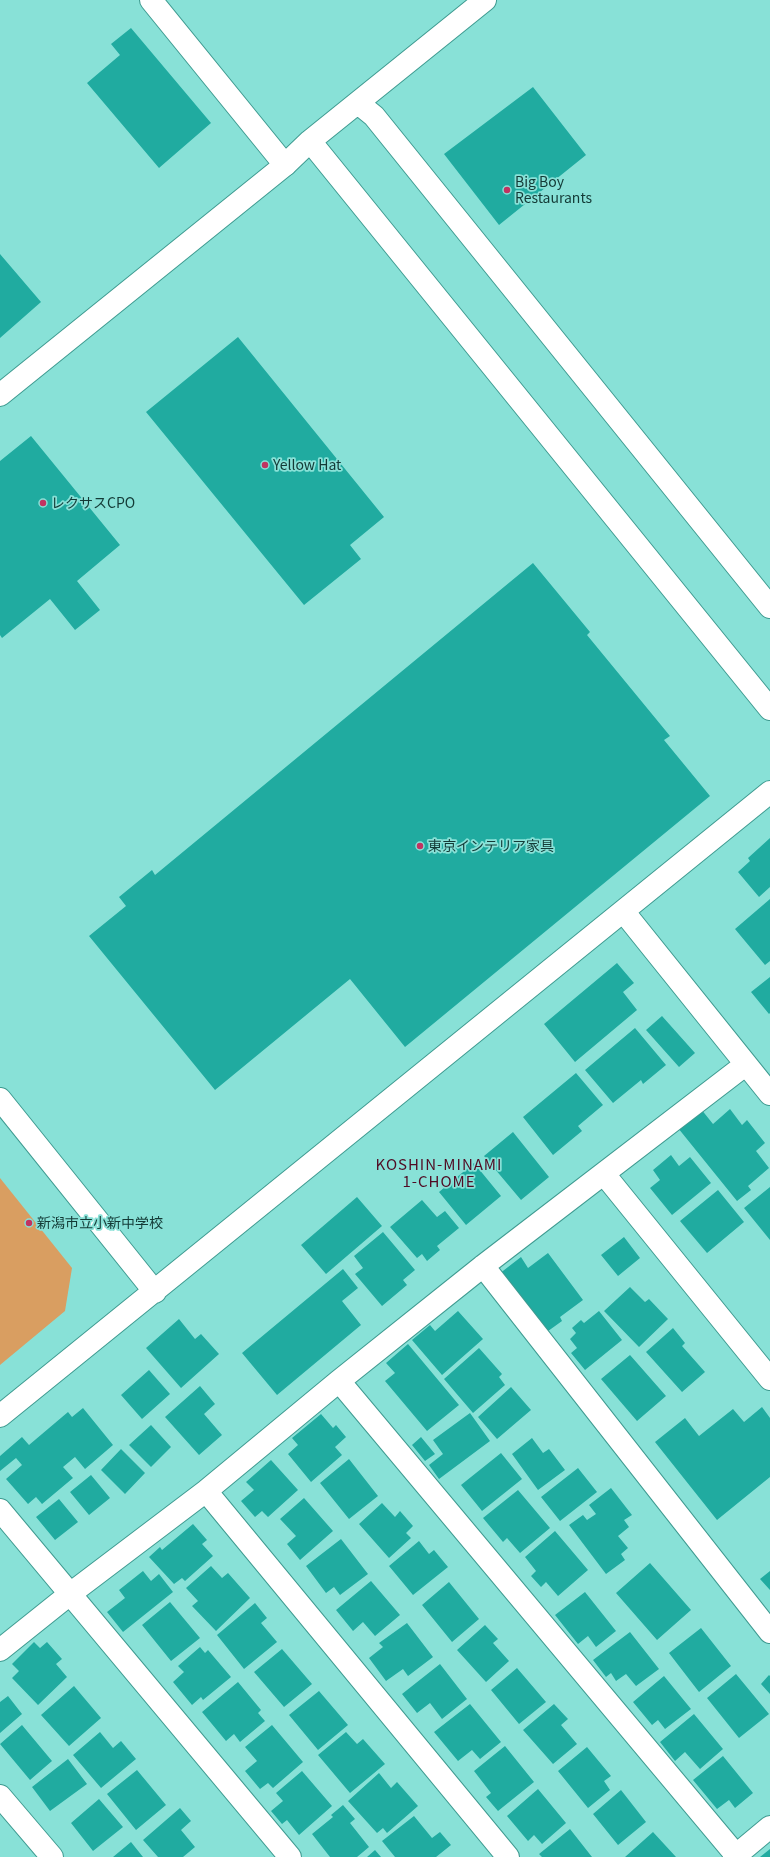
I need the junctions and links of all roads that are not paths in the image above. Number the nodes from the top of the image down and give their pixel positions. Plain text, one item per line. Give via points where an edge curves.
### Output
1 (151, 0) edge
2 (485, 0) edge
3 (358, 103) junction
4 (310, 141) junction
5 (286, 165) junction
6 (0, 395) edge
7 (770, 607) edge
8 (770, 709) edge
9 (770, 792) edge
10 (624, 911) junction
11 (745, 1065) junction
12 (770, 1094) edge
13 (0, 1099) edge
14 (604, 1174) junction
15 (483, 1266) junction
16 (155, 1292) junction
17 (770, 1379) edge
18 (339, 1381) junction
19 (0, 1416) edge
20 (206, 1491) junction
21 (0, 1510) edge
22 (70, 1594) junction
23 (770, 1632) edge
24 (0, 1650) edge
25 (0, 1796) edge
26 (770, 1827) edge
27 (735, 1856) edge
28 (52, 1857) edge
29 (290, 1857) edge
30 (508, 1857) edge

1 - 5 street
2 - 3 street
3 - 4 street
3 - 7 street via 374,116
4 - 5 street
4 - 8 street
5 - 6 street
9 - 10 street
10 - 11 street
10 - 16 street
11 - 12 street
11 - 14 street
13 - 16 street
14 - 15 street
14 - 17 street
15 - 18 street
15 - 23 street
16 - 19 street
18 - 20 street
18 - 27 street
20 - 22 street
20 - 30 street
21 - 22 street
22 - 24 street
22 - 29 street
25 - 28 street
26 - 27 street

